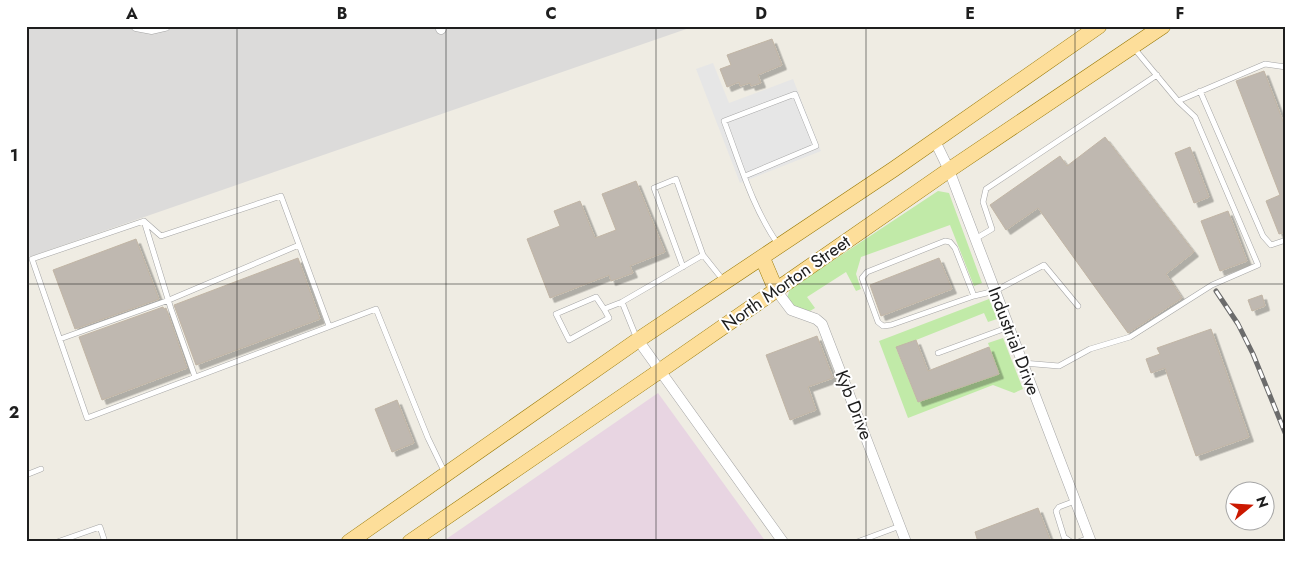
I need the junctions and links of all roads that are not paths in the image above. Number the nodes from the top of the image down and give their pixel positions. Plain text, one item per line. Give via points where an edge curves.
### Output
1 (136, 26) edge
2 (165, 26) edge
3 (1099, 26) edge
4 (1163, 26) edge
5 (1148, 31) edge
6 (1133, 47) junction
7 (1286, 67) edge
8 (1156, 75) junction
9 (1200, 91) junction
10 (1178, 101) junction
11 (934, 141) junction
12 (949, 170) junction
13 (744, 176) junction
14 (144, 220) junction
15 (975, 239) junction
16 (1286, 240) edge
17 (300, 245) junction
18 (780, 246) junction
19 (703, 255) junction
20 (762, 257) junction
21 (683, 267) junction
22 (725, 282) junction
23 (776, 290) junction
24 (995, 291) junction
25 (974, 296) junction
26 (168, 300) junction
27 (622, 302) junction
28 (1078, 306) dead end
29 (604, 309) junction
30 (330, 326) junction
31 (1009, 327) junction
32 (60, 339) junction
33 (638, 340) junction
34 (938, 353) dead end
35 (1023, 363) junction
36 (661, 370) junction
37 (195, 377) junction
38 (41, 469) dead end
39 (445, 473) junction
40 (26, 475) edge
41 (1075, 501) junction
42 (900, 526) junction
43 (1090, 540) edge
44 (57, 542) edge
45 (105, 542) edge
46 (349, 542) edge
47 (410, 542) edge
48 (783, 542) edge
49 (857, 542) edge
50 (906, 542) edge
51 (1071, 542) edge
52 (1078, 542) edge

1 - 2 street via 152,29
3 - 11 main road, North Morton Street
4 - 5 main road, North Morton Street
5 - 6 main road, North Morton Street
6 - 8 lane
6 - 12 main road, North Morton Street
7 - 9 lane via 1265,64
8 - 10 lane
8 - 15 lane via 986,189 983,202 992,229
9 - 10 lane
9 - 16 lane via 1263,236 1272,245
10 - 35 lane via 1196,117 1258,265 1212,286 1130,337 1090,349 1058,366
11 - 12 street, Industrial Drive
11 - 18 main road, North Morton Street
12 - 15 street, Industrial Drive
12 - 23 main road, North Morton Street
13 - 13 lane via 724,121 795,94 816,146
13 - 18 lane via 765,225
14 - 17 lane via 161,236 281,196
14 - 26 lane
14 - 32 lane via 32,259
15 - 24 street, Industrial Drive
17 - 26 lane
17 - 30 lane
18 - 20 main road, North Morton Street
19 - 21 lane
19 - 21 lane via 676,179 654,188
19 - 22 lane
20 - 22 main road, North Morton Street
20 - 23 main road
21 - 27 lane
22 - 33 main road, North Morton Street
23 - 36 main road, North Morton Street
23 - 42 street, Kyb Drive via 791,310 822,324
24 - 25 lane
24 - 28 lane via 1044,265
24 - 31 street, Industrial Drive
25 - 25 lane via 883,326 878,322 862,278 867,272 945,241 955,248
26 - 32 lane
26 - 37 lane
27 - 29 lane
27 - 33 lane
29 - 29 lane via 596,297 556,314 569,340 609,318
30 - 37 lane
30 - 39 lane via 376,309
31 - 34 lane
31 - 35 street, Industrial Drive
32 - 37 lane via 87,418
33 - 36 street
33 - 39 main road, North Morton Street
35 - 41 street, Industrial Drive
36 - 47 main road, North Morton Street
36 - 48 street
38 - 40 lane
39 - 46 main road, North Morton Street
41 - 43 street, Industrial Drive
41 - 51 lane via 1056,511 1064,536
42 - 49 lane
42 - 50 street, Kyb Drive
43 - 52 lane
44 - 45 lane via 100,527

